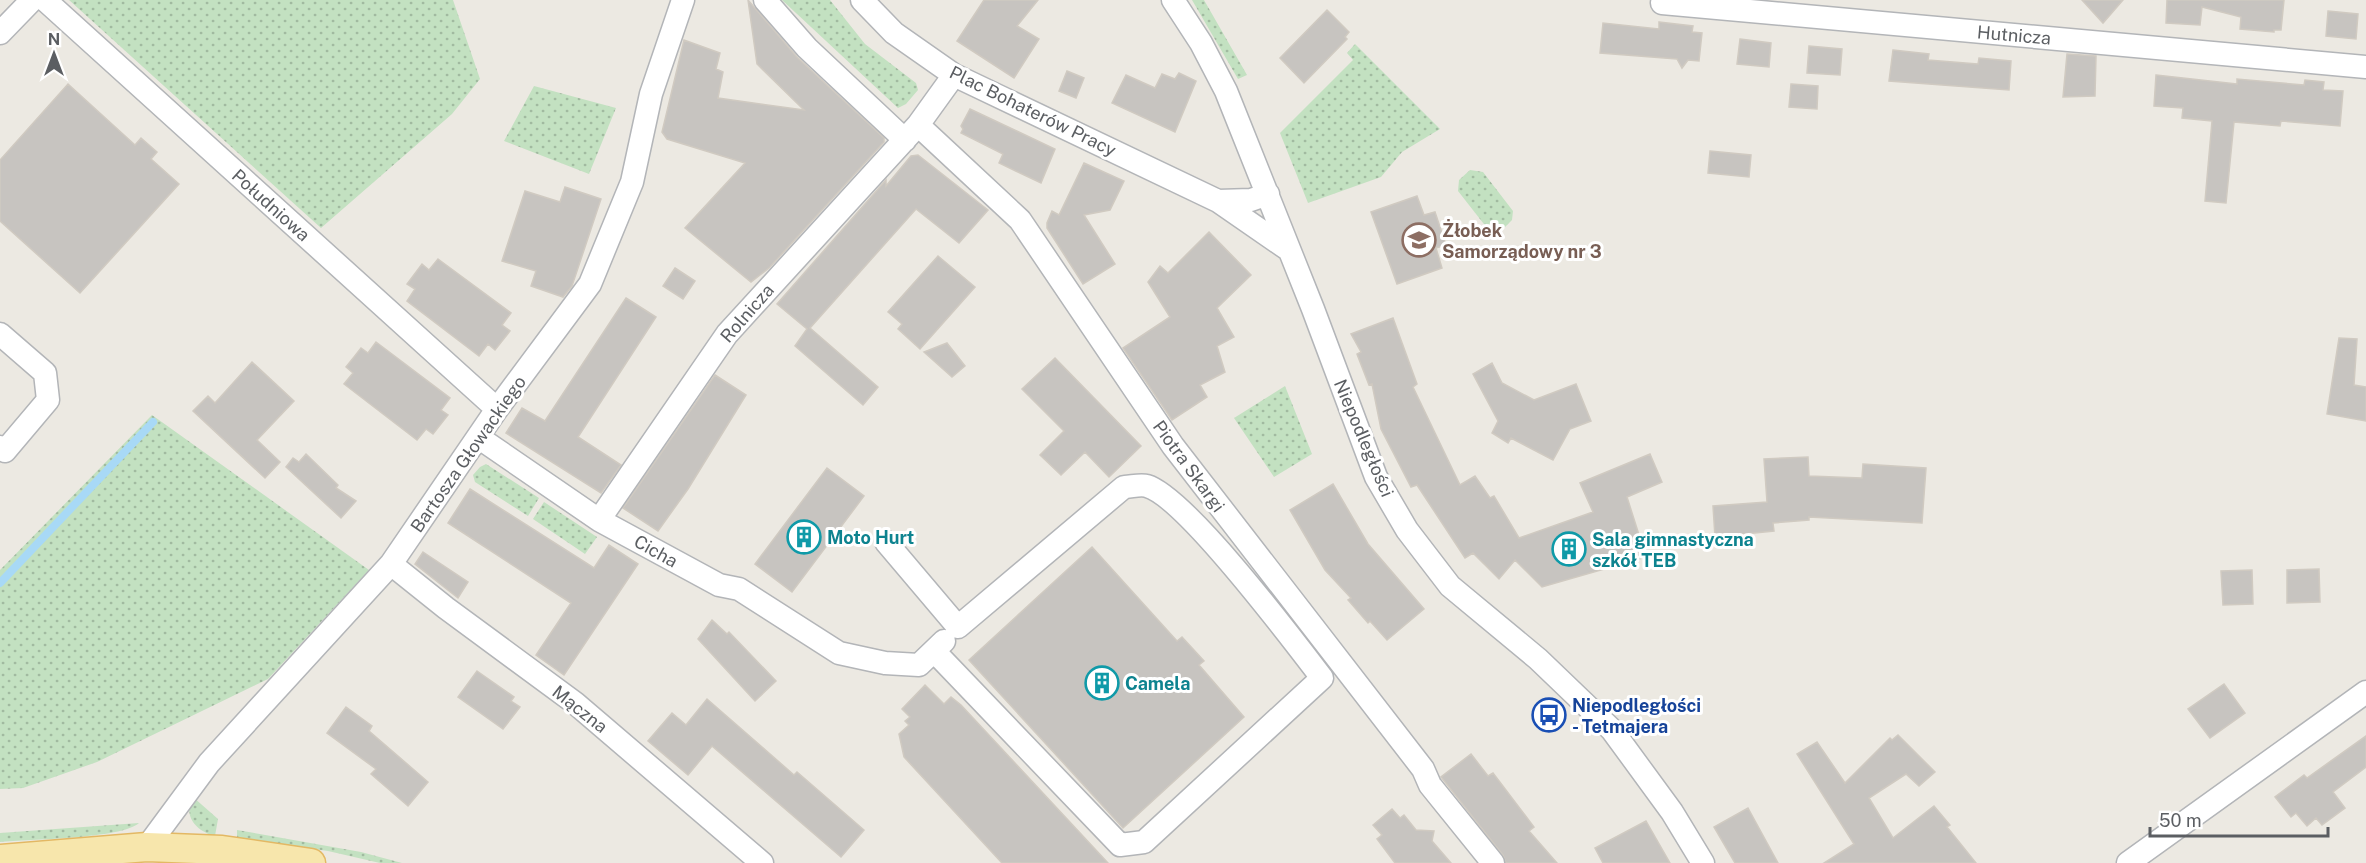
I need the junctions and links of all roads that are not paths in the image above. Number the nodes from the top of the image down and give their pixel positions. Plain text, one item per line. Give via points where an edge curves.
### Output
1 (32, 0) edge
2 (45, 0) edge
3 (683, 0) edge
4 (765, 0) edge
5 (862, 0) edge
6 (1173, 0) edge
7 (1662, 3) dead end
8 (1755, 6) edge
9 (0, 33) edge
10 (2366, 67) edge
11 (954, 75) junction
12 (912, 132) junction
13 (1268, 194) junction
14 (1218, 201) junction
15 (1289, 250) junction
16 (0, 334) edge
17 (497, 410) junction
18 (478, 437) junction
19 (2, 452) edge
20 (599, 519) junction
21 (886, 542) dead end
22 (391, 564) junction
23 (958, 627) junction
24 (934, 651) junction
25 (2366, 692) edge
26 (147, 847) junction
27 (0, 859) edge
28 (311, 863) edge
29 (762, 863) edge
30 (1493, 863) edge
31 (1703, 863) edge
32 (2128, 863) edge

1 - 9 street
2 - 17 street, Południowa
3 - 17 street, Bartosza Głowackiego via 651,94 632,182 590,284
4 - 12 street, Piotra Skargi via 807,48
5 - 11 street, Plac Bohaterów Pracy via 894,33
6 - 13 street, Niepodległości via 1226,91
7 - 8 street, Hutnicza
8 - 10 street, Hutnicza
11 - 12 street
11 - 14 street, Plac Bohaterów Pracy
12 - 20 street, Rolnicza via 727,334
12 - 30 street, Piotra Skargi via 1020,220 1173,446
13 - 14 street, Plac Bohaterów Pracy via 1251,200
13 - 15 street, Niepodległości
14 - 15 street, Plac Bohaterów Pracy
15 - 31 street, Niepodległości via 1376,477 1407,530 1450,586 1538,659 1612,730 1672,812
16 - 19 street via 45,373 48,400
17 - 18 street, Bartosza Głowackiego
18 - 20 street, Cicha
18 - 22 street, Bartosza Głowackiego
20 - 24 street, Cicha via 718,585 739,589 839,653 885,663 919,665
21 - 23 street
22 - 26 street, Bartosza Głowackiego via 209,763
22 - 29 street, Mączna via 575,703
23 - 24 street
23 - 24 street via 1124,487 1146,486 1191,520 1322,678 1144,842 1120,845
25 - 32 street
26 - 27 main road
26 - 28 main road via 222,850

